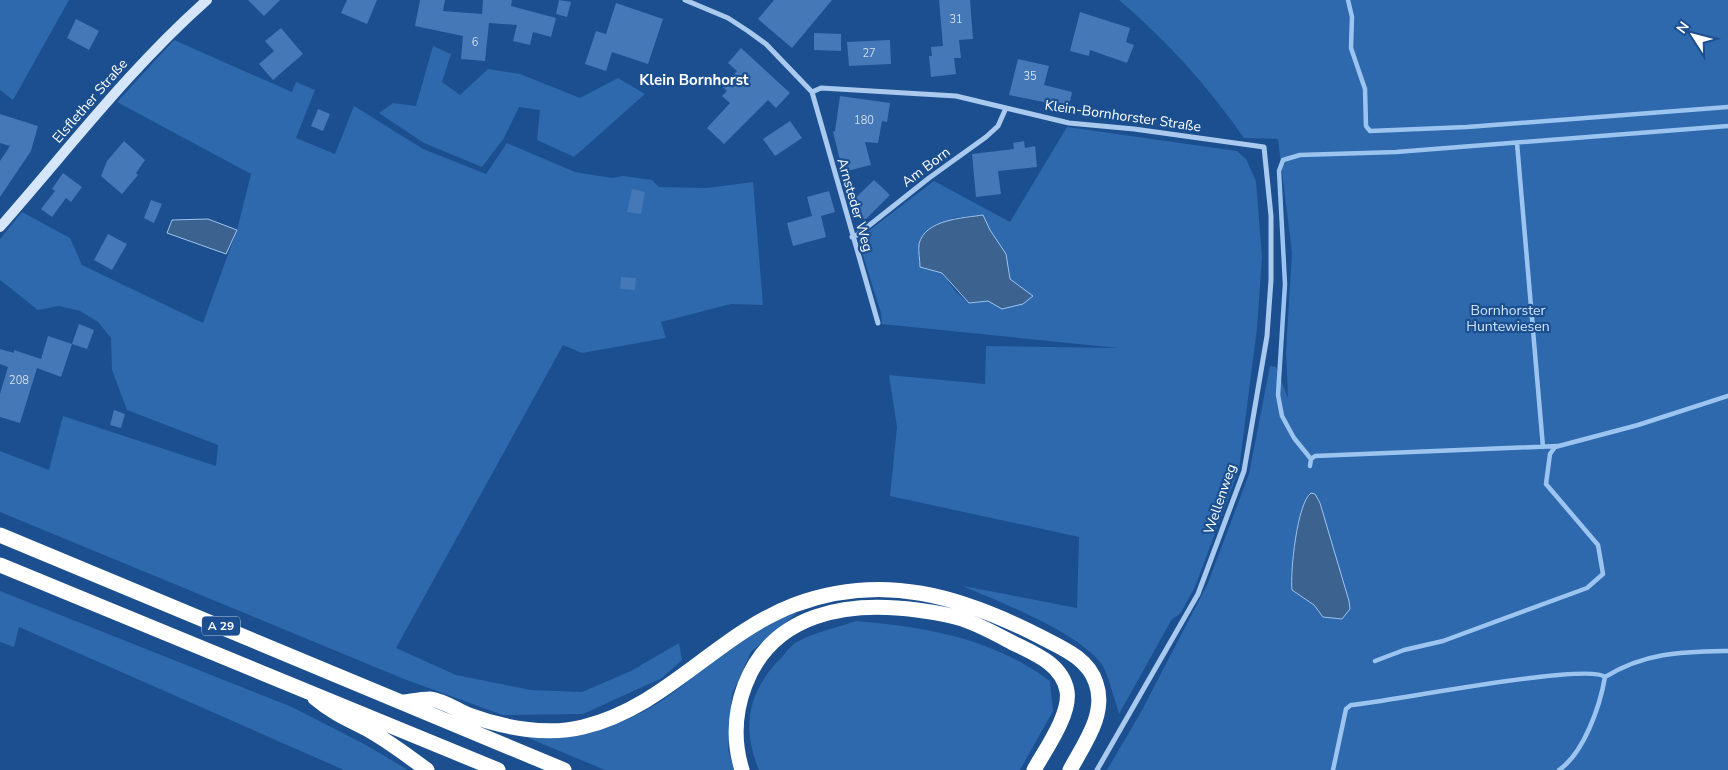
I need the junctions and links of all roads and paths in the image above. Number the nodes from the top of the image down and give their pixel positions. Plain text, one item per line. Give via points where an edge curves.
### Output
1 (207, 0) edge
2 (685, 0) edge
3 (812, 92) junction
4 (1006, 108) junction
5 (1264, 147) joint
6 (0, 227) edge
7 (852, 237) junction
8 (878, 323) dead end
9 (0, 535) edge
10 (0, 565) edge
11 (305, 689) junction
12 (404, 702) junction
13 (427, 770) edge
14 (498, 770) edge
15 (564, 770) edge
16 (742, 770) edge
17 (1034, 770) edge
18 (1070, 770) edge
19 (1097, 770) edge

1 - 6 main road, Elsflether Straße via 130,75
2 - 3 street via 728,18 766,44
3 - 4 street, Klein-Bornhorster Straße via 821,88 932,94
3 - 7 street, Arnsteder Weg
4 - 5 street, Klein-Bornhorster Straße via 1069,123
4 - 7 street, Am Born via 998,126
5 - 19 street, Wellenweg via 1272,216 1271,280 1267,336 1244,470 1198,594
7 - 8 street, Arnsteder Weg
9 - 12 highway, A 29
10 - 11 highway, A 29
11 - 13 highway via 333,713 366,728
11 - 14 highway, A 29
12 - 15 highway, A 29
12 - 18 highway via 432,699 500,725 529,729 582,727 618,716 648,701 744,629 796,604 862,590 898,590 968,603 1061,648 1087,667 1096,684 1098,712 1092,731
16 - 17 highway via 735,750 736,720 741,695 764,651 808,619 831,611 861,607 892,607 960,618 1017,644 1053,666 1065,684 1067,702 1062,719

